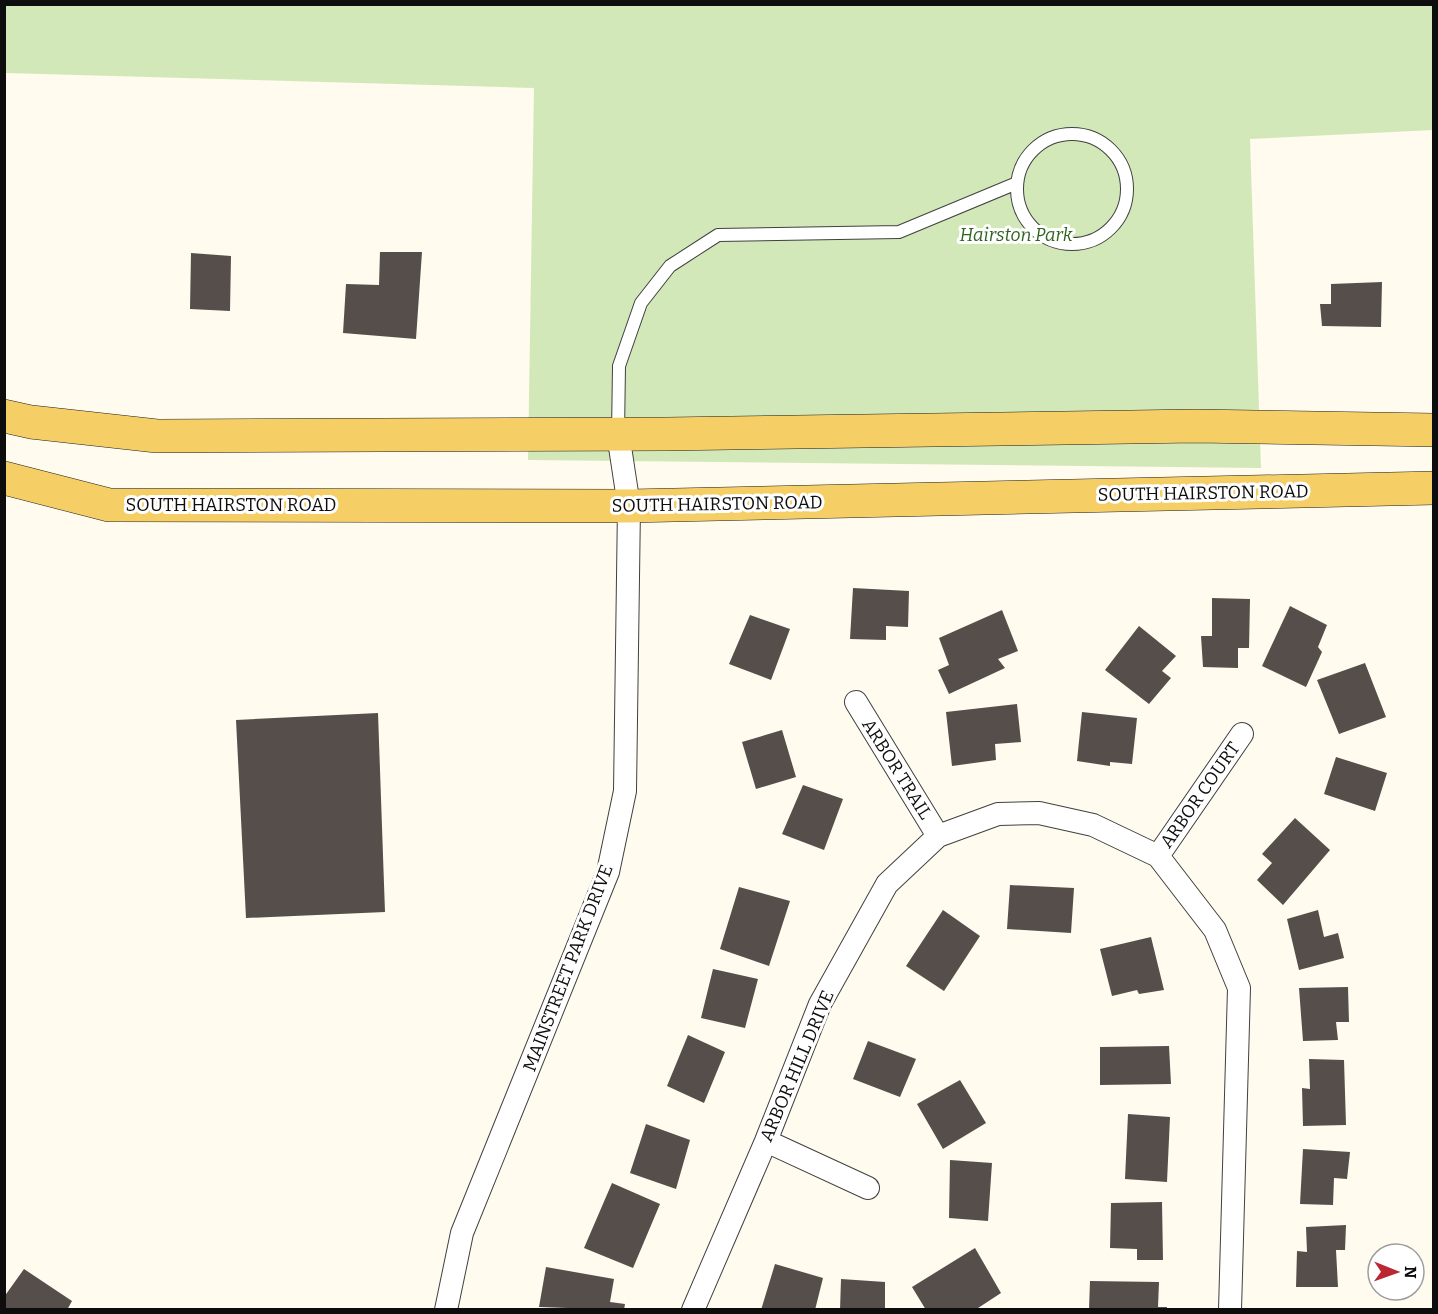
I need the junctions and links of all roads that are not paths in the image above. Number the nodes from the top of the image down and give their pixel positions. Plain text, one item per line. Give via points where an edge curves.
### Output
1 (1017, 183) junction
2 (4, 416) edge
3 (1434, 430) edge
4 (618, 434) junction
5 (4, 478) edge
6 (1434, 488) edge
7 (629, 506) junction
8 (856, 702) dead end
9 (1242, 734) dead end
10 (938, 836) junction
11 (1158, 856) junction
12 (766, 1141) junction
13 (868, 1188) dead end
14 (446, 1310) edge
15 (693, 1310) edge
16 (1230, 1310) edge

1 - 1 lane via 1023,214 1032,227 1044,237 1066,244 1089,242 1103,235 1118,217 1126,196 1126,180 1112,152 1100,142 1070,134 1041,144 1029,155
1 - 4 lane via 899,232 718,236 670,266 641,303 619,366
2 - 4 main road via 157,436
3 - 4 main road via 1196,426
4 - 7 street, MAINSTREET PARK DRIVE
5 - 7 main road, SOUTH HAIRSTON ROAD via 109,505
6 - 7 main road, SOUTH HAIRSTON ROAD
7 - 14 street, MAINSTREET PARK DRIVE via 626,790 608,872 462,1233
8 - 10 street, ARBOR TRAIL
9 - 11 street, ARBOR COURT
10 - 11 street, ARBOR HILL DRIVE via 998,814 1039,813 1093,825
10 - 12 street, ARBOR HILL DRIVE via 887,884 820,1004
11 - 16 street, ARBOR HILL DRIVE via 1215,930 1239,988
12 - 13 street
12 - 15 street, ARBOR HILL DRIVE

